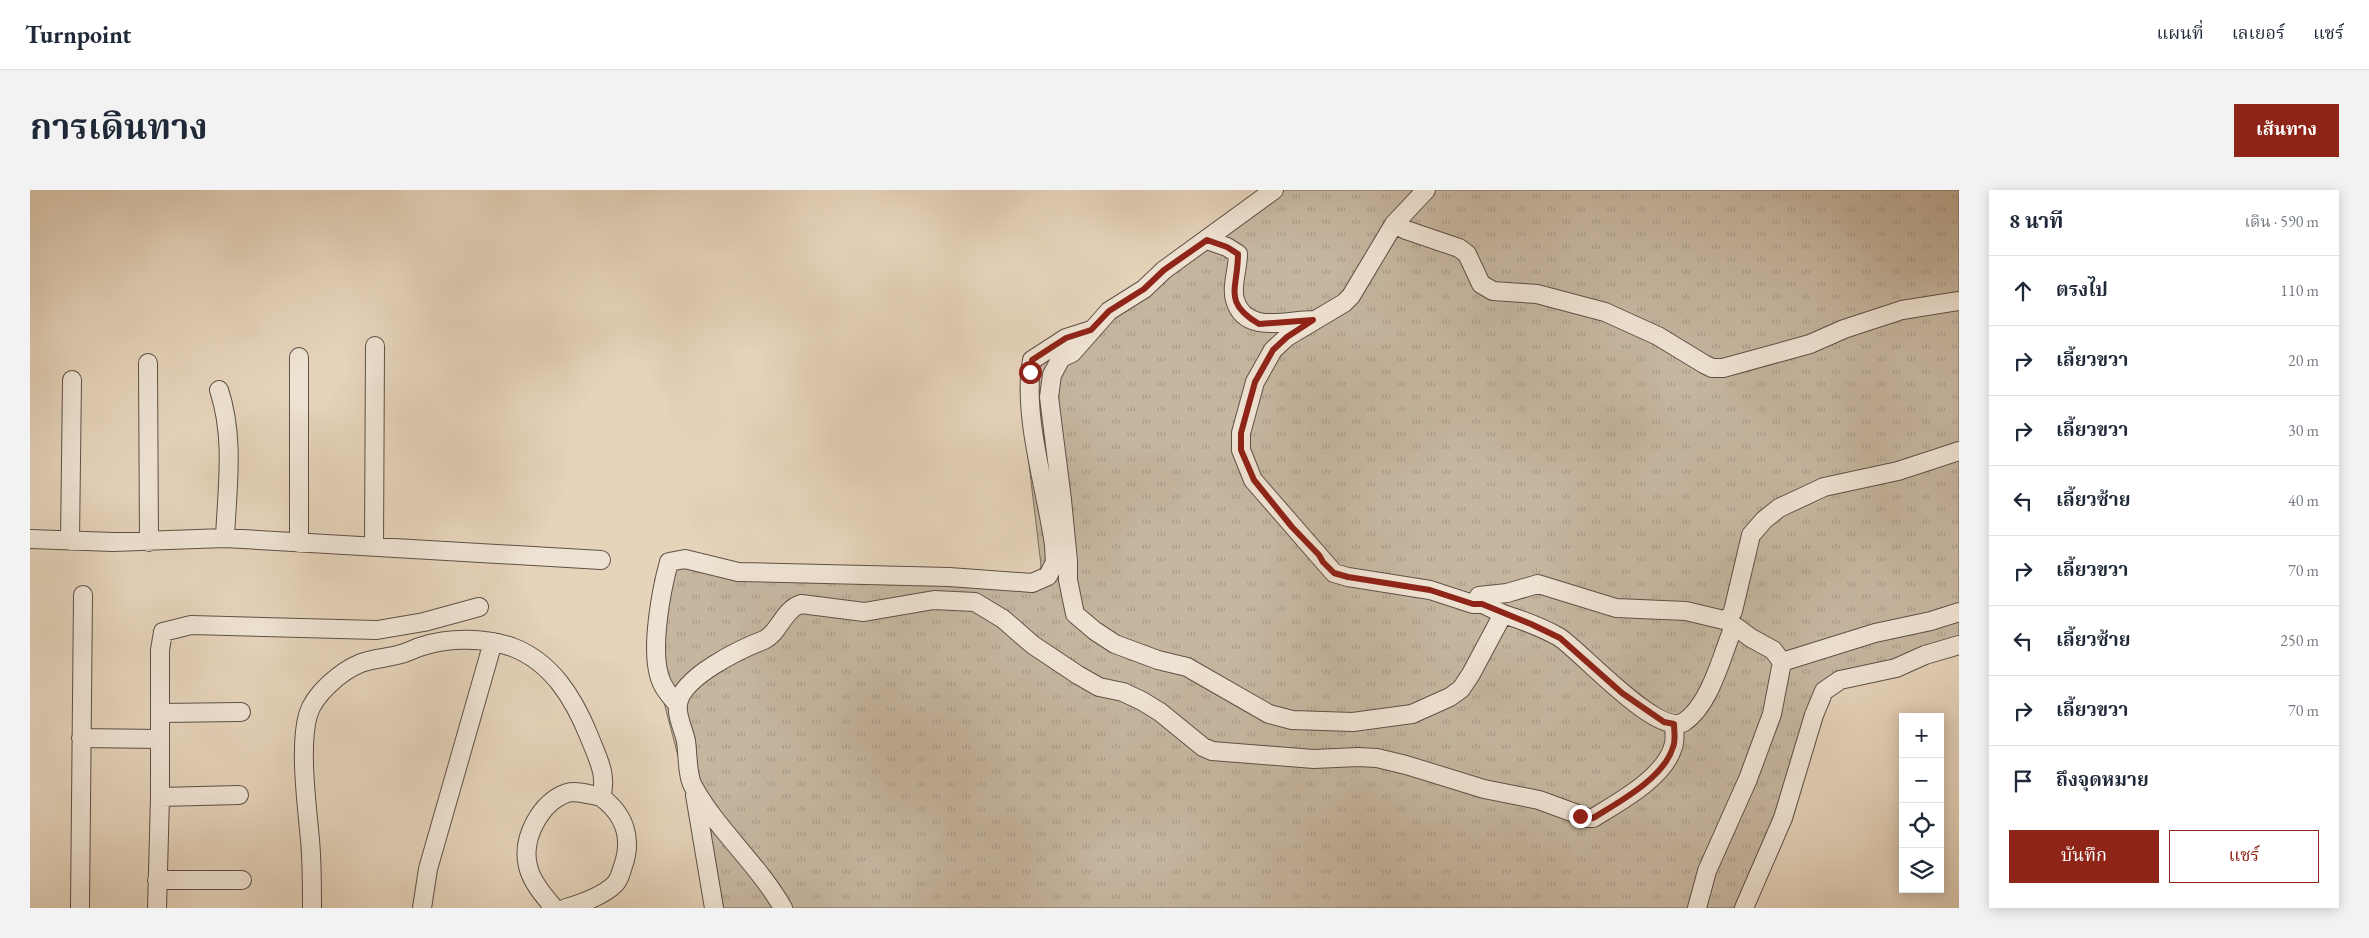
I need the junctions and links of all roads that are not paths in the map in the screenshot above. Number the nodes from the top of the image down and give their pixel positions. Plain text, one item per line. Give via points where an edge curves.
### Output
1 (1274, 190) edge
2 (1426, 190) edge
3 (1394, 224) junction
4 (1207, 240) junction
5 (1959, 301) edge
6 (1313, 320) junction
7 (1091, 330) junction
8 (376, 346) dead end
9 (299, 357) dead end
10 (148, 363) dead end
11 (72, 380) dead end
12 (219, 390) dead end
13 (1959, 451) edge
14 (226, 538) junction
15 (30, 539) edge
16 (70, 541) junction
17 (149, 542) junction
18 (299, 543) junction
19 (374, 547) junction
20 (600, 560) dead end
21 (83, 595) dead end
22 (1481, 600) junction
23 (479, 607) dead end
24 (1959, 612) edge
25 (1503, 614) junction
26 (1731, 623) junction
27 (493, 642) junction
28 (1959, 645) edge
29 (1782, 662) junction
30 (678, 705) junction
31 (241, 712) dead end
32 (160, 713) junction
33 (1674, 724) junction
34 (81, 738) junction
35 (160, 739) junction
36 (694, 786) junction
37 (239, 795) dead end
38 (160, 797) junction
39 (601, 797) junction
40 (157, 880) junction
41 (242, 880) dead end
42 (80, 908) edge
43 (157, 908) edge
44 (312, 908) edge
45 (422, 908) edge
46 (554, 908) edge
47 (566, 908) edge
48 (714, 908) edge
49 (783, 908) edge
50 (1697, 908) edge
51 (1744, 908) edge

1 - 4 street
2 - 3 street
3 - 5 street via 1459,248 1467,254 1481,284 1493,291 1537,294 1605,312 1658,336 1712,368 1723,368 1793,349 1902,310
3 - 6 street via 1351,296 1344,304
4 - 6 street via 1238,254 1234,299 1249,318 1259,324
4 - 7 street via 1164,270 1144,289 1109,311
6 - 22 street via 1273,350 1255,382 1241,433 1241,450 1254,480 1334,573 1430,590 1473,604
7 - 25 street via 1072,353 1061,358 1052,375 1049,397 1068,580 1075,614 1095,631 1115,644 1187,667 1269,714 1292,720 1353,722 1412,714 1450,697 1461,689 1471,674
7 - 30 street via 1066,338 1032,360 1030,392 1054,544 1055,562 1048,576 1032,583 950,577 738,572 685,559 669,562 659,618 658,666 667,692
8 - 19 street
9 - 18 street
10 - 17 street
11 - 16 street
12 - 14 street via 229,440
13 - 26 street via 1898,471 1824,487 1779,508 1750,535
14 - 17 street
14 - 18 street
15 - 16 street
16 - 17 street
18 - 19 street
19 - 20 street
21 - 34 street
22 - 25 street
22 - 26 street via 1538,584 1616,608 1686,611
23 - 32 street via 424,622 376,630 192,626 163,632
24 - 29 street via 1875,633
25 - 33 street via 1560,638 1622,693 1664,722
26 - 29 street via 1773,650
26 - 33 street via 1713,683 1684,722
27 - 39 street via 523,653 563,684 600,764 605,786
27 - 44 street via 454,640 360,663 316,698 308,716 305,746
27 - 45 street via 428,869
28 - 51 street via 1896,668 1840,680 1824,691 1811,723 1783,818
29 - 50 street via 1772,714 1748,779 1707,871
30 - 33 street via 685,689 745,646 767,638 793,606 801,604 864,612 934,600 975,602 988,608 1078,676 1099,687 1123,692 1142,701 1212,751 1314,760 1376,758 1540,800 1588,818 1593,818 1651,778 1674,746
30 - 36 street
31 - 32 street
32 - 35 street
34 - 35 street
34 - 42 street
35 - 38 street
36 - 48 street
36 - 49 street via 725,834 762,875
37 - 38 street
38 - 40 street
39 - 46 street via 568,793 546,806 534,823 526,857 528,868
39 - 47 street via 623,822 626,858 615,884 603,893
40 - 41 street
40 - 43 street

